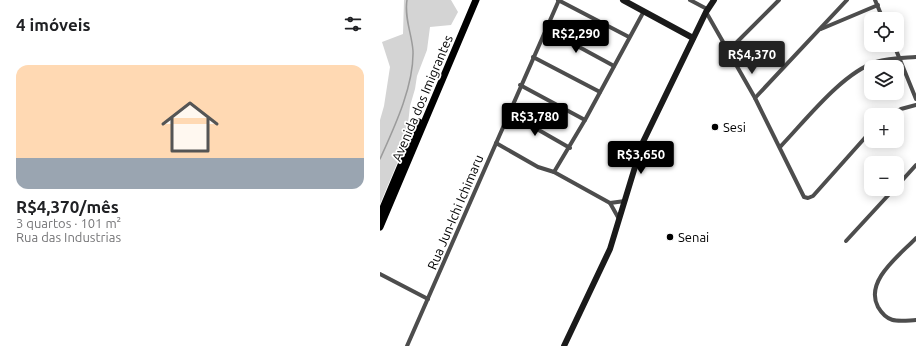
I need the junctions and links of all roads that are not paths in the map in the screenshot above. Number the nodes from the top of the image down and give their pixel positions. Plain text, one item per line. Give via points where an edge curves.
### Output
1 (471, 0) edge
2 (476, 0) edge
3 (558, 0) edge
4 (624, 0) edge
5 (690, 0) edge
6 (714, 0) edge
7 (778, 0) edge
8 (847, 0) edge
9 (875, 0) edge
10 (878, 5) junction
11 (707, 11) junction
12 (644, 12) junction
13 (880, 12) edge
14 (546, 29) junction
15 (819, 30) junction
16 (629, 37) junction
17 (693, 38) junction
18 (728, 50) junction
19 (896, 52) edge
20 (533, 57) junction
21 (916, 57) edge
22 (899, 59) junction
23 (614, 66) junction
24 (520, 85) junction
25 (600, 92) junction
26 (755, 98) junction
27 (916, 99) edge
28 (916, 105) edge
29 (904, 108) edge
30 (509, 113) junction
31 (585, 120) junction
32 (864, 139) edge
33 (496, 143) junction
34 (780, 147) junction
35 (570, 148) junction
36 (916, 165) edge
37 (554, 172) junction
38 (904, 178) edge
39 (888, 196) edge
40 (624, 201) junction
41 (610, 203) junction
42 (380, 215) edge
43 (619, 220) junction
44 (380, 227) edge
45 (916, 238) edge
46 (846, 241) dead end
47 (380, 274) edge
48 (428, 299) junction
49 (915, 319) edge
50 (407, 346) edge
51 (564, 346) edge

1 - 42 main road, Avenida dos Imigrantes
2 - 44 main road, Avenida dos Imigrantes
3 - 14 street, Rua Jun-Ichi Ichimaru
3 - 16 street
4 - 12 street
5 - 11 street
6 - 11 street
7 - 18 street
8 - 15 street
9 - 10 street
10 - 13 street
10 - 15 street
11 - 17 street
11 - 18 street
12 - 16 street
12 - 17 street
14 - 20 street, Rua Jun-Ichi Ichimaru
14 - 23 street
15 - 26 street
16 - 23 street
17 - 40 street via 642,144
18 - 26 street
19 - 22 street
20 - 24 street, Rua Jun-Ichi Ichimaru
20 - 25 street
21 - 22 street
22 - 27 street
22 - 34 street via 876,62 845,80
23 - 25 street
24 - 30 street, Rua Jun-Ichi Ichimaru
24 - 31 street
25 - 31 street
26 - 34 street
28 - 29 street
30 - 33 street, Rua Jun-Ichi Ichimaru
30 - 35 street
31 - 35 street
32 - 34 street via 813,196 808,198 804,197
33 - 37 street via 538,167
33 - 48 street, Rua Jun-Ichi Ichimaru
35 - 37 street
36 - 38 street
37 - 41 street
39 - 46 street
40 - 41 street
40 - 43 street
41 - 43 street
43 - 51 street via 603,265
45 - 49 street via 885,271 874,294 884,316 894,320
47 - 48 street
48 - 50 street, Rua Jun-Ichi Ichimaru

